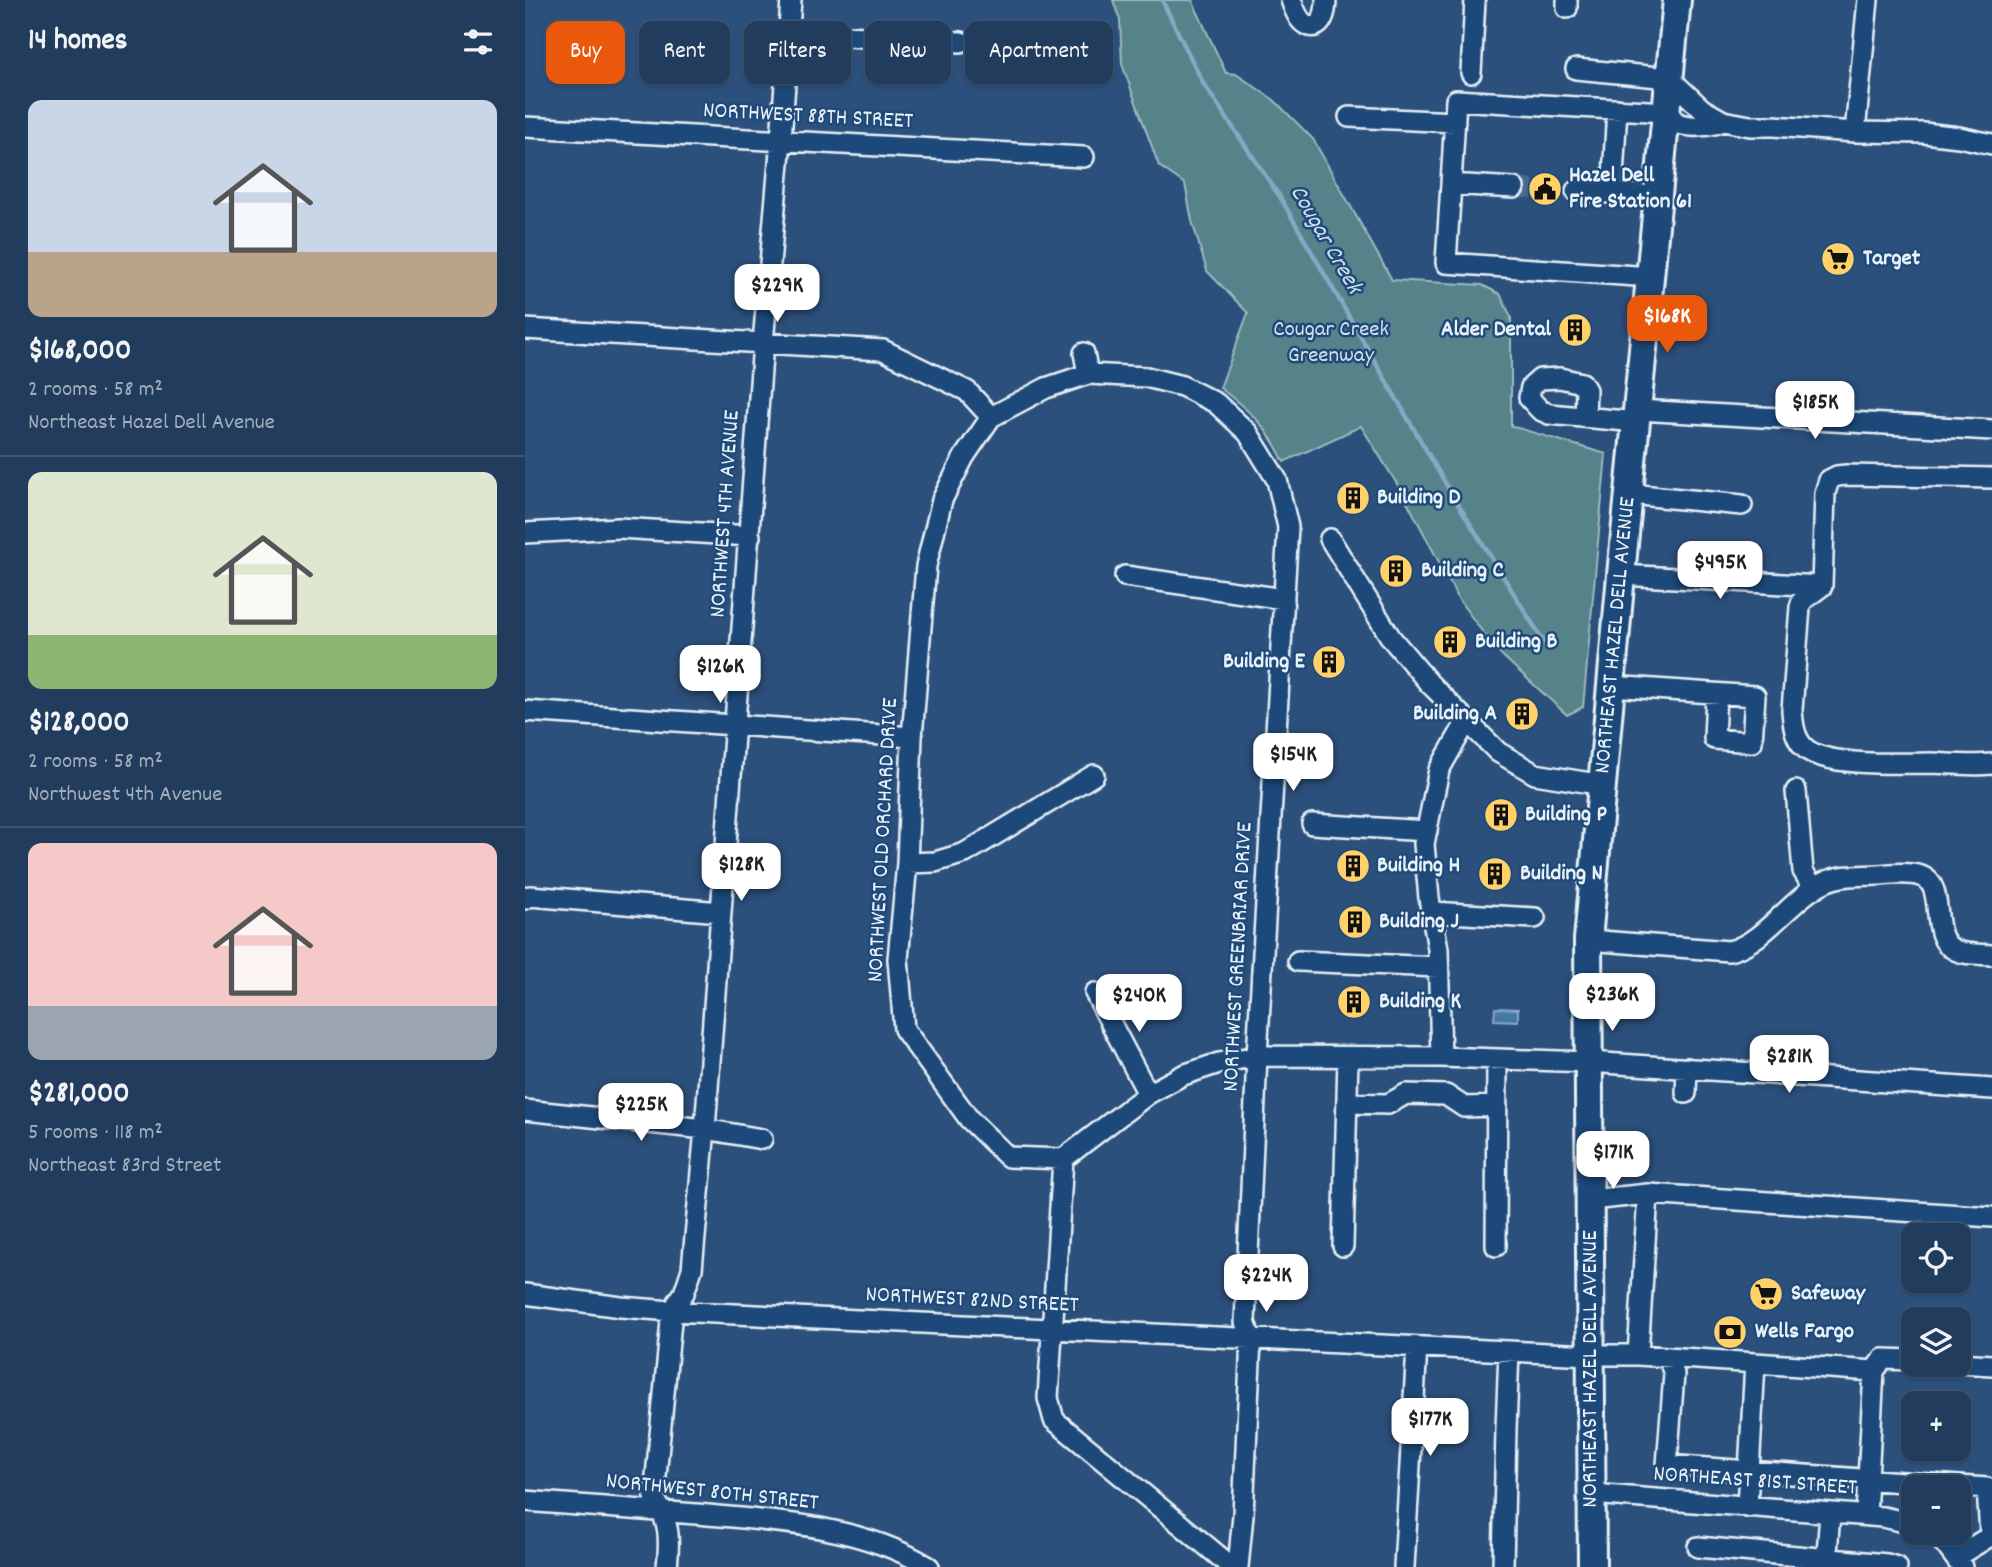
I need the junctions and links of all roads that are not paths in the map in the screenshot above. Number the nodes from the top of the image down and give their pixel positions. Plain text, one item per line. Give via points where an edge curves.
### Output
1 (790, 0) edge
2 (1291, 0) edge
3 (1326, 0) edge
4 (1475, 0) edge
5 (1677, 0) edge
6 (1868, 0) edge
7 (789, 21) edge
8 (851, 36) edge
9 (961, 42) dead end
10 (1576, 69) dead end
11 (1471, 73) dead end
12 (1669, 78) junction
13 (785, 84) edge
14 (1616, 109) junction
15 (1666, 112) junction
16 (1349, 117) dead end
17 (1723, 121) junction
18 (1455, 122) junction
19 (528, 131) edge
20 (1854, 132) junction
21 (781, 139) junction
22 (1992, 145) edge
23 (1084, 157) dead end
24 (1451, 184) junction
25 (1514, 188) tunnel mouth
26 (1576, 191) tunnel mouth
27 (1612, 193) junction
28 (1658, 196) junction
29 (1651, 277) junction
30 (525, 329) edge
31 (763, 343) junction
32 (1084, 354) dead end
33 (1088, 374) junction
34 (1638, 416) junction
35 (991, 417) junction
36 (1585, 417) dead end
37 (1992, 430) edge
38 (1992, 478) edge
39 (1630, 494) junction
40 (1742, 505) dead end
41 (525, 533) edge
42 (750, 536) junction
43 (1330, 539) dead end
44 (1621, 575) junction
45 (1125, 576) dead end
46 (1822, 586) junction
47 (1284, 599) junction
48 (1611, 686) junction
49 (1716, 694) dead end
50 (525, 711) edge
51 (1467, 721) junction
52 (735, 726) junction
53 (912, 737) junction
54 (1992, 764) edge
55 (1094, 775) dead end
56 (1603, 785) junction
57 (1796, 791) dead end
58 (1312, 824) dead end
59 (1427, 831) junction
60 (907, 863) junction
61 (1814, 889) junction
62 (525, 899) edge
63 (720, 912) junction
64 (1432, 912) junction
65 (1535, 918) dead end
66 (1588, 940) junction
67 (1992, 955) edge
68 (1297, 961) dead end
69 (1438, 967) junction
70 (1095, 993) dead end
71 (1257, 1056) junction
72 (1348, 1057) junction
73 (1441, 1057) junction
74 (1497, 1059) junction
75 (1589, 1062) junction
76 (1687, 1069) junction
77 (1992, 1089) edge
78 (1686, 1093) dead end
79 (1148, 1094) junction
80 (1347, 1103) junction
81 (1497, 1106) junction
82 (525, 1110) edge
83 (705, 1129) junction
84 (762, 1139) dead end
85 (1063, 1159) junction
86 (1649, 1194) junction
87 (1590, 1200) junction
88 (1992, 1217) edge
89 (1343, 1246) dead end
90 (1496, 1246) dead end
91 (525, 1294) edge
92 (672, 1311) junction
93 (1053, 1329) junction
94 (1251, 1339) junction
95 (1417, 1347) junction
96 (1509, 1351) junction
97 (1591, 1355) junction
98 (1638, 1355) junction
99 (1668, 1357) junction
100 (1901, 1360) edge
101 (1755, 1363) junction
102 (1971, 1364) edge
103 (1992, 1365) edge
104 (1874, 1371) junction
105 (1749, 1471) junction
106 (1868, 1479) junction
107 (1592, 1494) junction
108 (525, 1501) edge
109 (1747, 1507) junction
110 (663, 1512) junction
111 (1830, 1513) junction
112 (1866, 1515) junction
113 (1901, 1520) edge
114 (1991, 1535) edge
115 (1946, 1545) edge
116 (1698, 1547) dead end
117 (1959, 1562) edge
118 (1826, 1563) edge
119 (667, 1567) edge
120 (929, 1567) edge
121 (1232, 1567) edge
122 (1238, 1567) edge
123 (1404, 1567) edge
124 (1503, 1567) edge
125 (1592, 1567) edge
126 (1897, 1567) edge

1 - 7 street, NORTHWEST 4TH AVENUE
2 - 3 street via 1304,24 1313,26 1321,23
4 - 11 street
5 - 12 main road, NORTHEAST HAZEL DELL AVENUE
6 - 20 street
8 - 9 street
10 - 12 street
12 - 15 main road, NORTHEAST HAZEL DELL AVENUE
12 - 17 street via 1702,109
13 - 21 street, NORTHWEST 4TH AVENUE
14 - 15 street
14 - 18 street via 1456,100
14 - 27 street
15 - 17 street via 1679,124 1711,126
15 - 28 main road, NORTHEAST HAZEL DELL AVENUE
16 - 18 street
17 - 20 street
18 - 24 street
19 - 21 street, NORTHWEST 88TH STREET
20 - 22 street via 1924,133
21 - 23 street, NORTHWEST 88TH STREET
21 - 31 street, NORTHWEST 4TH AVENUE
24 - 25 street
24 - 29 street via 1446,263
26 - 27 street
27 - 28 street
28 - 29 main road, NORTHEAST HAZEL DELL AVENUE
29 - 34 main road, NORTHEAST HAZEL DELL AVENUE
30 - 31 street
31 - 35 street via 883,350 967,391
31 - 42 street, NORTHWEST 4TH AVENUE
32 - 33 street
33 - 35 street, NORTHWEST GREENBRIAR DRIVE via 1046,388
33 - 47 street, NORTHWEST GREENBRIAR DRIVE via 1146,377 1182,386 1216,403 1248,433 1277,480 1288,527
34 - 36 street
34 - 37 street
34 - 39 main road, NORTHEAST HAZEL DELL AVENUE
35 - 53 street, NORTHWEST OLD ORCHARD DRIVE via 942,500 926,566
38 - 46 street via 1846,475 1829,480
39 - 40 street
39 - 44 main road, NORTHEAST HAZEL DELL AVENUE
41 - 42 street via 619,528
42 - 52 street, NORTHWEST 4TH AVENUE
43 - 51 street via 1391,638
44 - 46 street
44 - 48 main road, NORTHEAST HAZEL DELL AVENUE
45 - 47 street
46 - 54 street via 1802,601 1798,616 1792,710 1793,725 1805,748 1862,762
47 - 71 street, NORTHWEST GREENBRIAR DRIVE
48 - 49 street
48 - 56 main road, NORTHEAST HAZEL DELL AVENUE
50 - 52 street
51 - 56 street via 1498,752 1535,774
51 - 59 street via 1439,770
52 - 53 street
52 - 63 street, NORTHWEST 4TH AVENUE
53 - 60 street, NORTHWEST OLD ORCHARD DRIVE
55 - 60 street via 965,853 935,862
56 - 66 main road, NORTHEAST HAZEL DELL AVENUE
57 - 61 street via 1803,870
58 - 59 street
59 - 64 street via 1424,844
60 - 85 street, NORTHWEST OLD ORCHARD DRIVE via 898,959 904,1029 969,1119 1008,1157
61 - 66 street via 1738,949
61 - 67 street via 1836,878 1922,876 1934,891 1941,937 1947,946 1961,953
62 - 63 street
63 - 83 street, NORTHWEST 4TH AVENUE
64 - 65 street
64 - 69 street
66 - 75 main road, NORTHEAST HAZEL DELL AVENUE
68 - 69 street
69 - 73 street
70 - 79 street
71 - 72 street
71 - 79 street via 1183,1075
71 - 94 street, NORTHWEST GREENBRIAR DRIVE via 1245,1322
72 - 73 street
72 - 80 street
73 - 74 street
74 - 75 street
74 - 81 street
75 - 76 street
75 - 87 main road, NORTHEAST HAZEL DELL AVENUE
76 - 77 street
76 - 78 street
79 - 85 street
80 - 81 street via 1388,1104 1406,1094 1446,1094 1464,1107
80 - 89 street
81 - 90 street
82 - 83 street
83 - 84 street
83 - 92 street, NORTHWEST 4TH AVENUE via 692,1269
85 - 93 street
86 - 87 street
86 - 88 street
86 - 98 street
87 - 97 main road, NORTHEAST HAZEL DELL AVENUE
91 - 92 street, NORTHWEST 82ND STREET
92 - 93 street, NORTHWEST 82ND STREET
92 - 110 street, NORTHWEST 4TH AVENUE via 655,1497
93 - 94 street, NORTHWEST 82ND STREET
93 - 121 street via 1048,1398 1054,1420
94 - 95 street, NORTHWEST 82ND STREET
94 - 122 street, NORTHWEST GREENBRIAR DRIVE
95 - 96 street, NORTHWEST 82ND STREET
95 - 123 street
96 - 97 street, NORTHWEST 82ND STREET
96 - 124 street
97 - 98 street, NORTHWEST 82ND STREET
97 - 107 main road, NORTHEAST HAZEL DELL AVENUE
98 - 99 street, NORTHWEST 82ND STREET
99 - 101 street, NORTHWEST 82ND STREET
99 - 105 street via 1674,1374 1667,1465
100 - 104 street via 1883,1359
101 - 104 street, NORTHWEST 82ND STREET
101 - 105 street
102 - 103 street
104 - 106 street
105 - 106 street
105 - 109 street
106 - 112 street
106 - 114 street via 1987,1488
107 - 109 street, NORTHEAST 81ST STREET
107 - 125 main road, NORTHEAST HAZEL DELL AVENUE
108 - 110 street, NORTHWEST 80TH STREET
109 - 111 street, NORTHEAST 81ST STREET
110 - 119 street, NORTHWEST 4TH AVENUE via 670,1536
110 - 120 street, NORTHWEST 80TH STREET via 817,1527 863,1538
111 - 112 street, NORTHEAST 81ST STREET
111 - 118 street
112 - 113 street, NORTHEAST 81ST STREET
114 - 117 street
115 - 117 street
116 - 118 street
118 - 126 street

